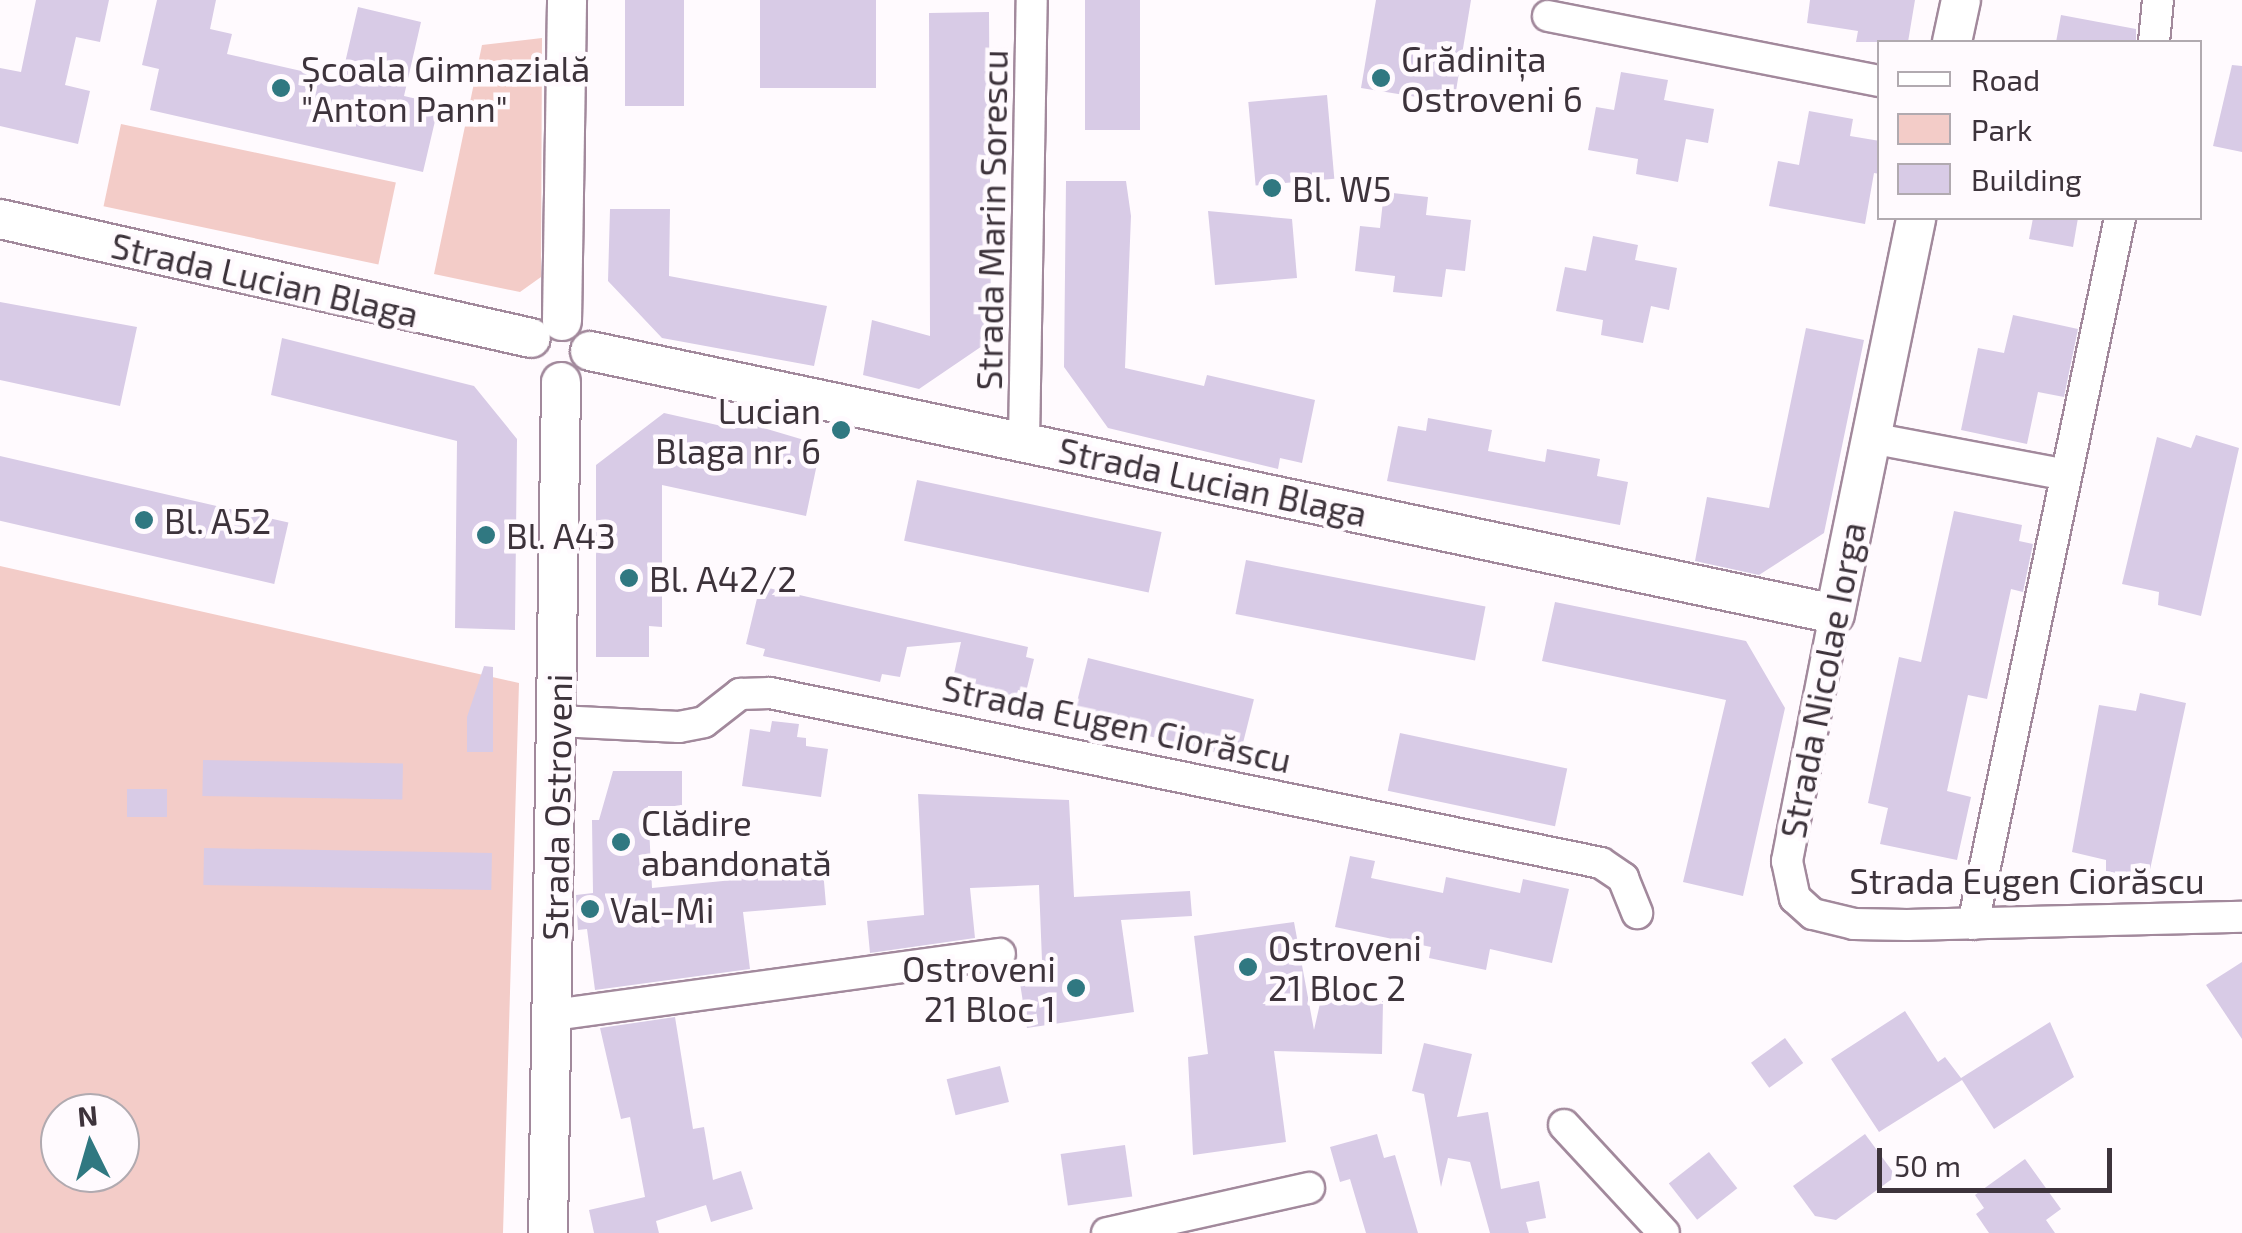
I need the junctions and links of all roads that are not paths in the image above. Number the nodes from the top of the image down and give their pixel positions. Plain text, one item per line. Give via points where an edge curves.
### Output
1 (567, 0) edge
2 (1032, 0) edge
3 (1961, 0) edge
4 (2158, 0) edge
5 (1548, 16) dead end
6 (1952, 40) edge
7 (2154, 40) edge
8 (1877, 80) edge
9 (0, 219) edge
10 (1916, 220) edge
11 (2120, 220) edge
12 (547, 329) junction
13 (590, 351) junction
14 (561, 382) junction
15 (1871, 438) junction
16 (1024, 441) junction
17 (2066, 475) junction
18 (1835, 614) junction
19 (558, 722) junction
20 (1637, 913) dead end
21 (1812, 914) joint
22 (2242, 917) edge
23 (1972, 924) junction
24 (1000, 954) dead end
25 (553, 1016) junction
26 (1564, 1125) dead end
27 (1309, 1188) dead end
28 (548, 1233) edge
29 (1107, 1233) edge
30 (1664, 1233) edge

1 - 12 street
2 - 16 street, Strada Marin Sorescu
3 - 6 street
4 - 7 street
5 - 8 street
9 - 12 street, Strada Lucian Blaga
10 - 15 street, Strada Nicolae Iorga
11 - 17 street
12 - 13 street via 582,330
12 - 14 street via 531,364 543,378
13 - 14 street via 585,369
13 - 16 street, Strada Lucian Blaga
14 - 19 street, Strada Ostroveni
15 - 17 street
15 - 18 street, Strada Nicolae Iorga
16 - 18 street, Strada Lucian Blaga
17 - 23 street
18 - 21 street, Strada Nicolae Iorga via 1787,861 1795,898
19 - 20 street, Strada Eugen Ciorăscu via 679,727 704,722 740,694 788,696 1601,863 1624,878
19 - 25 street, Strada Ostroveni
21 - 23 street, Strada Eugen Ciorăscu via 1854,924
22 - 23 street, Strada Eugen Ciorăscu
24 - 25 street
25 - 28 street, Strada Ostroveni
26 - 30 street
27 - 29 street

